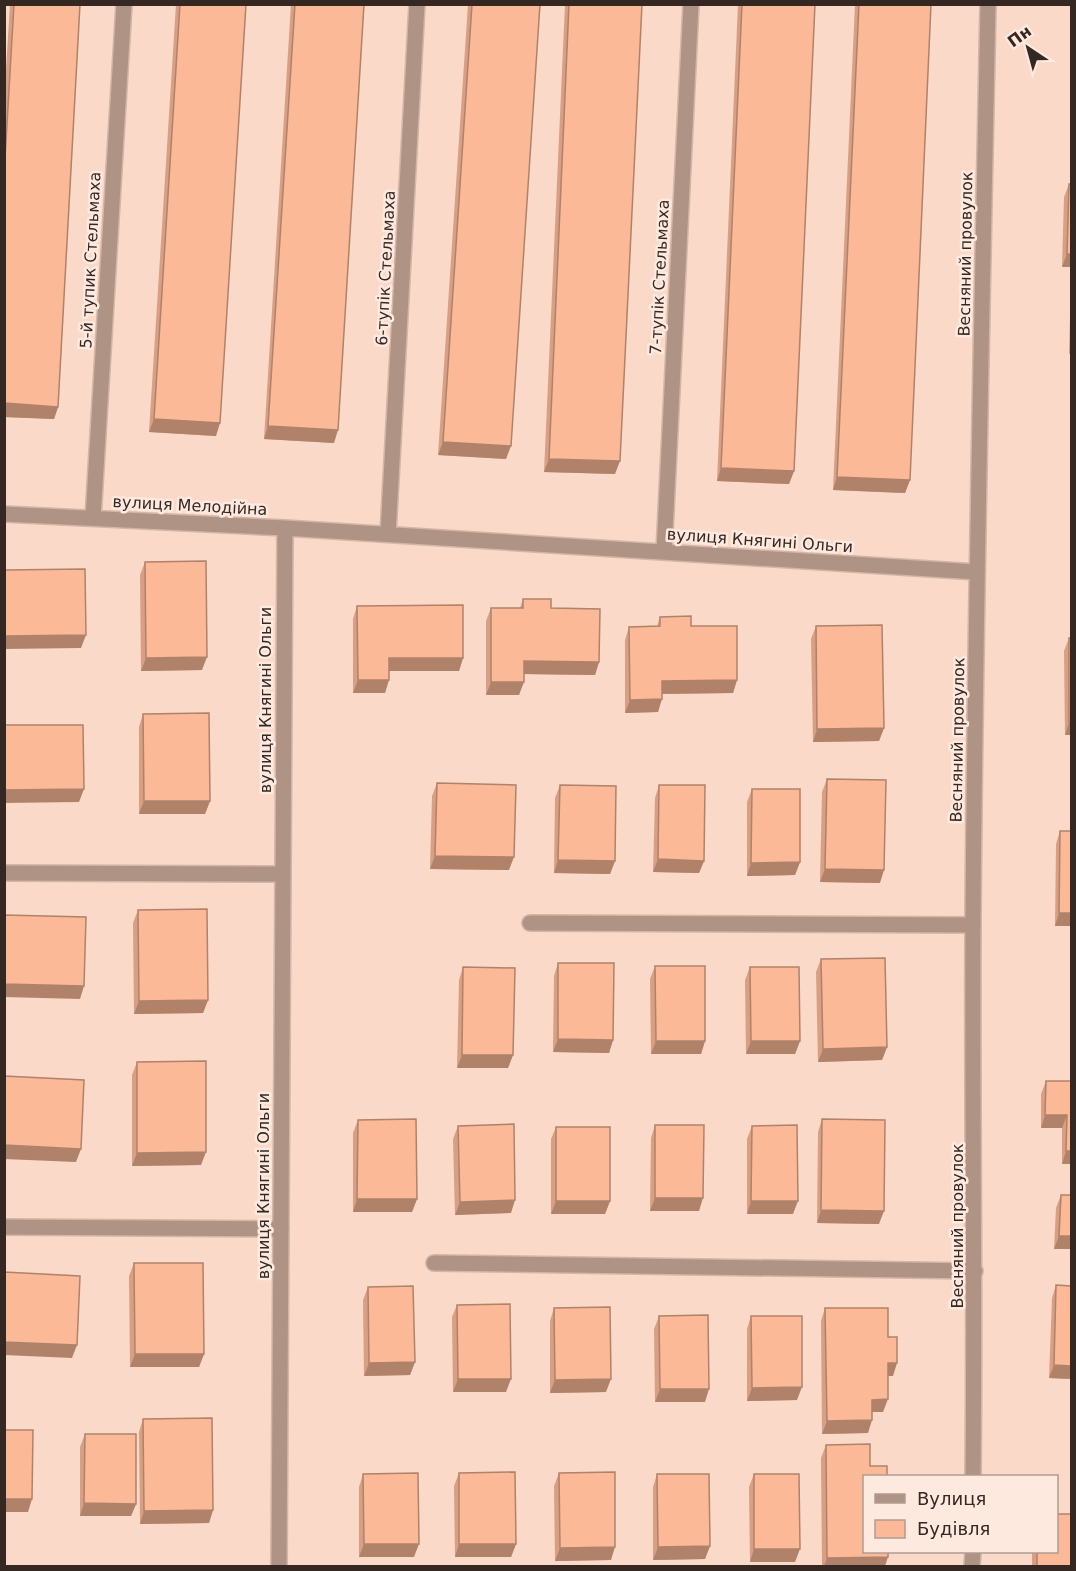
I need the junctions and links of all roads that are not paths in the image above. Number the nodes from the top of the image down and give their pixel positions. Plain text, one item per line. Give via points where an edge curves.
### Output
1 (124, 4) edge
2 (417, 4) edge
3 (691, 4) edge
4 (988, 4) edge
5 (4, 514) edge
6 (93, 518) junction
7 (285, 528) junction
8 (388, 534) junction
9 (664, 552) junction
10 (977, 572) junction
11 (4, 873) edge
12 (282, 874) junction
13 (530, 923) dead end
14 (973, 925) junction
15 (4, 1227) edge
16 (281, 1229) junction
17 (434, 1263) dead end
18 (975, 1271) junction
19 (973, 1475) edge
20 (279, 1566) edge

1 - 6 street, 5-й тупик Стельмаха
2 - 8 street, 6-тупік Стельмаха
3 - 9 street, 7-тупік Стельмаха
4 - 10 street, Весняний провулок
5 - 6 street, вулиця Мелодійна
6 - 7 street, вулиця Мелодійна
7 - 8 street, вулиця Княгині Ольги
7 - 12 street, вулиця Княгині Ольги
8 - 9 street, вулиця Княгині Ольги
9 - 10 street, вулиця Княгині Ольги
10 - 14 street, Весняний провулок
11 - 12 street
12 - 16 street, вулиця Княгині Ольги
13 - 14 street
14 - 18 street, Весняний провулок
15 - 16 street
16 - 20 street, вулиця Княгині Ольги
17 - 18 street
18 - 19 street, Весняний провулок

